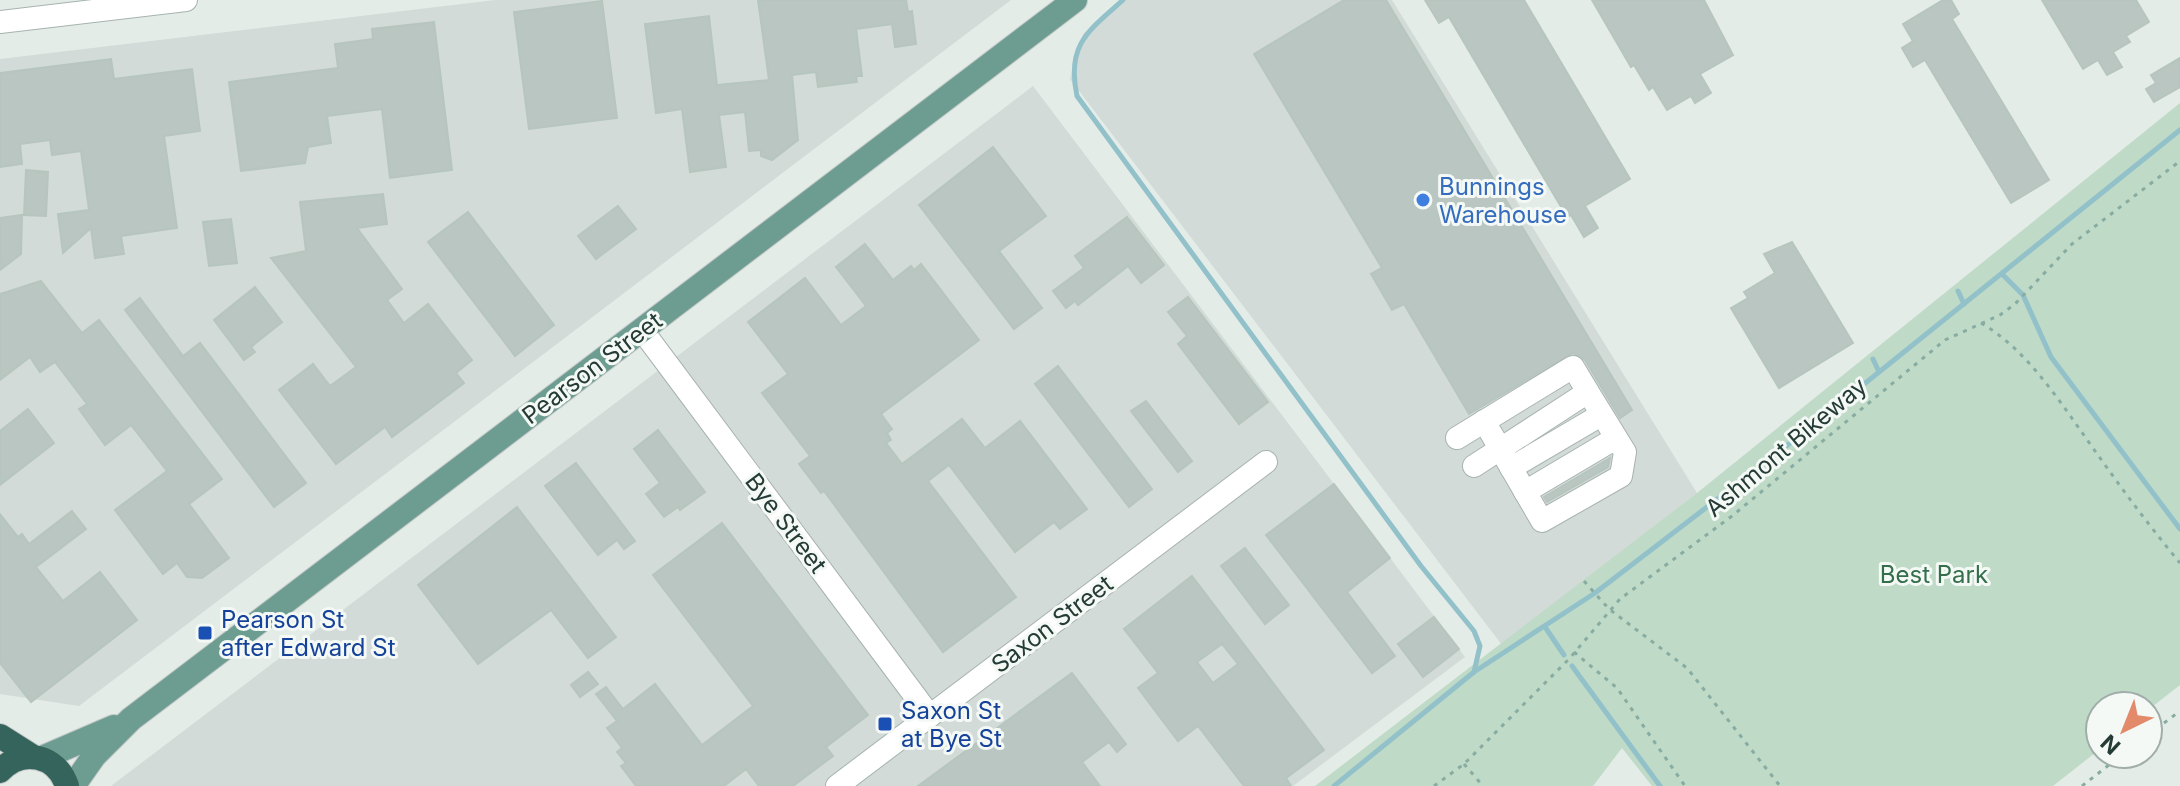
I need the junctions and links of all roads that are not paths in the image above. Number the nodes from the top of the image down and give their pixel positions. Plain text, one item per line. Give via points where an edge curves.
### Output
1 (186, 0) edge
2 (1075, 0) edge
3 (1058, 8) edge
4 (0, 22) edge
5 (642, 330) junction
6 (1588, 392) junction
7 (1601, 415) junction
8 (1484, 421) junction
9 (1457, 438) dead end
10 (1616, 438) junction
11 (1498, 446) junction
12 (1266, 462) dead end
13 (1474, 466) dead end
14 (1511, 468) junction
15 (1525, 492) junction
16 (930, 716) junction
17 (131, 719) junction
18 (0, 736) edge
19 (36, 757) junction
20 (0, 771) edge
21 (67, 786) edge
22 (73, 786) edge
23 (837, 786) edge

1 - 4 street
2 - 3 main road, Pearson Street
3 - 5 main road, Pearson Street
5 - 16 street, Bye Street
5 - 17 main road, Pearson Street
6 - 7 street
6 - 8 street via 1573,367
6 - 11 street
7 - 10 street
7 - 14 street
8 - 9 street
8 - 11 street
10 - 15 street
10 - 15 street via 1625,452 1621,476 1542,521
11 - 13 street
11 - 14 street
12 - 16 street, Saxon Street
14 - 15 street
16 - 23 street, Saxon Street
17 - 19 main road, Pearson Street
17 - 22 main road, Pearson Street
18 - 19 highway
19 - 20 highway via 17,758
19 - 21 highway via 60,772

